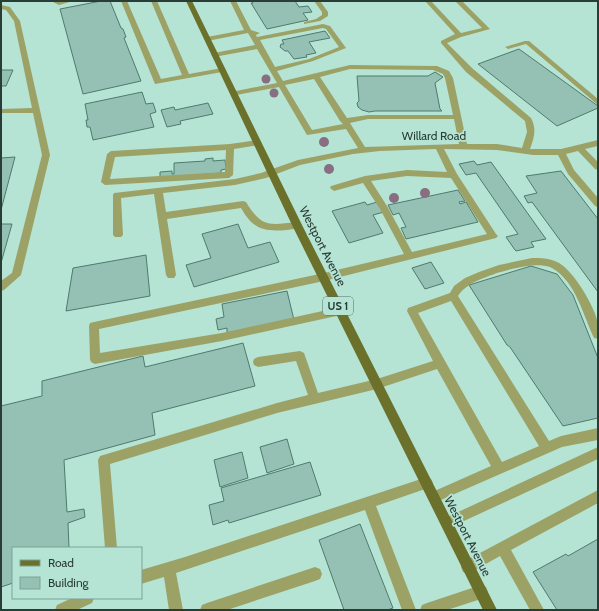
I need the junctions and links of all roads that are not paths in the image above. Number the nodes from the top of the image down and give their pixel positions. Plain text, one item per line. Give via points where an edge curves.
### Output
1 (54, 1) edge
2 (70, 1) edge
3 (124, 1) edge
4 (154, 1) edge
5 (188, 1) edge
6 (233, 1) edge
7 (317, 1) edge
8 (428, 1) edge
9 (458, 1) edge
10 (1, 7) edge
11 (250, 32) junction
12 (459, 35) junction
13 (207, 38) junction
14 (258, 43) junction
15 (508, 47) dead end
16 (214, 55) junction
17 (222, 70) junction
18 (273, 70) junction
19 (186, 76) junction
20 (316, 76) junction
21 (281, 84) junction
22 (234, 94) junction
23 (598, 103) edge
24 (37, 110) junction
25 (1, 111) edge
26 (457, 117) junction
27 (346, 124) junction
28 (257, 143) junction
29 (598, 143) edge
30 (439, 146) junction
31 (464, 146) junction
32 (230, 147) junction
33 (580, 148) junction
34 (363, 150) junction
35 (525, 151) junction
36 (560, 152) junction
37 (598, 167) edge
38 (272, 172) junction
39 (453, 176) junction
40 (365, 180) junction
41 (334, 188) dead end
42 (158, 190) junction
43 (598, 204) edge
44 (162, 216) junction
45 (298, 225) junction
46 (118, 235) dead end
47 (410, 256) junction
48 (171, 276) dead end
49 (324, 277) junction
50 (1, 287) edge
51 (453, 296) junction
52 (341, 311) junction
53 (598, 335) edge
54 (258, 362) dead end
55 (440, 363) junction
56 (377, 384) junction
57 (315, 399) junction
58 (598, 434) edge
59 (547, 448) junction
60 (598, 453) edge
61 (499, 469) junction
62 (426, 483) junction
63 (598, 496) edge
64 (434, 497) junction
65 (369, 503) junction
66 (447, 523) junction
67 (112, 547) edge
68 (503, 548) junction
69 (468, 567) junction
70 (169, 569) junction
71 (315, 574) dead end
72 (142, 577) edge
73 (481, 592) junction
74 (85, 599) edge
75 (62, 610) edge
76 (176, 610) edge
77 (207, 610) edge
78 (409, 610) edge
79 (427, 610) edge
80 (490, 610) edge
81 (537, 610) edge

1 - 2 street
3 - 19 street via 158,82
4 - 19 street
5 - 13 main road, Westport Avenue / US 1
6 - 11 street
7 - 11 street via 325,12 325,16 318,20 259,33
8 - 12 street
9 - 12 street via 487,29
10 - 24 street via 8,8 17,21
11 - 13 street
11 - 14 street
12 - 35 street via 443,42 469,70 532,126
13 - 16 main road, Westport Avenue / US 1
14 - 16 street
14 - 18 street
14 - 18 street via 323,26 328,27 343,48
15 - 23 street via 527,42
16 - 17 main road, Westport Avenue / US 1
17 - 19 street
17 - 22 main road, Westport Avenue / US 1
18 - 21 street
20 - 21 street
20 - 26 street via 350,67 434,68 446,73 449,78
20 - 27 street
21 - 22 street
21 - 27 street via 310,133
22 - 28 main road, Westport Avenue / US 1
24 - 25 street
24 - 50 street via 46,155 16,275
26 - 27 street via 368,117
26 - 31 street
27 - 34 street
28 - 32 street
28 - 38 main road, Westport Avenue / US 1
29 - 33 street, Willard Road
30 - 31 street, Willard Road
30 - 34 street, Willard Road
30 - 39 street
31 - 35 street, Willard Road
32 - 32 street via 230,175 105,182 112,154
33 - 36 street, Willard Road
33 - 37 street
34 - 38 street, Willard Road via 298,163
35 - 36 street, Willard Road
36 - 43 street via 572,172
38 - 42 street, Willard Road via 235,182
38 - 45 main road, Westport Avenue / US 1
39 - 40 street via 408,174
39 - 47 street via 493,236
40 - 41 street
40 - 47 street via 384,208
42 - 44 street
42 - 46 street, Willard Road via 117,195
44 - 45 street via 243,204 248,215 262,226 270,228
44 - 48 street
45 - 49 main road, Westport Avenue / US 1
47 - 49 street
49 - 52 main road, Westport Avenue / US 1
49 - 52 street via 94,326 95,359 222,337
51 - 53 street via 461,284 495,270 543,261 560,270 582,298
51 - 55 street via 412,311
51 - 59 street
52 - 56 main road, Westport Avenue / US 1
54 - 57 street via 300,356
55 - 56 street
55 - 61 street
56 - 57 street
56 - 62 main road, Westport Avenue / US 1
57 - 67 street via 104,460
58 - 59 street via 561,442
59 - 61 street
60 - 66 street
61 - 64 street
62 - 64 main road, Westport Avenue / US 1
62 - 65 street
63 - 68 street
64 - 66 main road, Westport Avenue / US 1
65 - 70 street
65 - 78 street
66 - 69 main road, Westport Avenue / US 1
68 - 69 street
68 - 81 street
69 - 73 main road, Westport Avenue / US 1
70 - 72 street
70 - 76 street
71 - 77 street
73 - 79 street
73 - 80 main road, Westport Avenue / US 1
74 - 75 street

